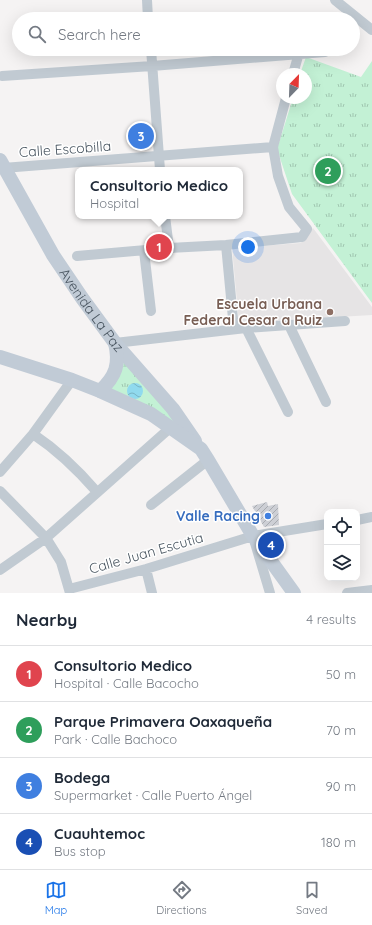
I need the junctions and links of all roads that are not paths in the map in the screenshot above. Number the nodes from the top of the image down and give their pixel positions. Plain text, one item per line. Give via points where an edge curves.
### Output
1 (147, 0) edge
2 (335, 0) edge
3 (148, 12) edge
4 (350, 12) edge
5 (360, 20) edge
6 (372, 30) edge
7 (151, 56) edge
8 (265, 56) edge
9 (298, 56) edge
10 (152, 66) junction
11 (295, 68) edge
12 (2, 76) dead end
13 (284, 104) edge
14 (273, 147) junction
15 (159, 156) junction
16 (1, 165) edge
17 (160, 167) edge
18 (166, 219) edge
19 (226, 246) junction
20 (169, 248) junction
21 (144, 251) junction
22 (77, 256) dead end
23 (151, 311) dead end
24 (345, 321) dead end
25 (289, 325) junction
26 (246, 328) junction
27 (234, 329) junction
28 (115, 342) junction
29 (0, 357) edge
30 (72, 380) junction
31 (100, 391) junction
32 (326, 402) dead end
33 (288, 412) dead end
34 (170, 428) junction
35 (33, 434) junction
36 (205, 454) junction
37 (0, 472) edge
38 (0, 491) edge
39 (98, 492) junction
40 (152, 505) dead end
41 (372, 517) edge
42 (360, 519) edge
43 (324, 524) edge
44 (253, 536) junction
45 (46, 538) junction
46 (0, 570) edge
47 (146, 570) junction
48 (372, 590) edge
49 (70, 591) edge
50 (152, 593) edge
51 (270, 593) edge
52 (294, 593) edge
53 (347, 593) edge

1 - 3 street
2 - 4 street
5 - 6 street
7 - 10 street
8 - 10 street
9 - 11 street
10 - 12 street
10 - 15 street
13 - 14 street
14 - 15 street, Calle Escobilla
14 - 19 street via 278,176 289,207 307,228 302,237
15 - 16 street, Calle Escobilla
15 - 17 street
16 - 28 main road, Avenida La Paz via 53,255
18 - 20 street
19 - 20 street
19 - 27 street
20 - 21 street
21 - 22 street
21 - 23 street
24 - 25 street
25 - 26 street
25 - 32 street
26 - 27 street
26 - 33 street
27 - 28 street
28 - 31 main road via 118,353 115,371 110,382
28 - 36 main road, Avenida La Paz via 173,409
29 - 30 main road
30 - 31 main road
30 - 35 street
31 - 34 main road via 151,414
34 - 36 main road
34 - 39 street
35 - 37 street
35 - 39 street via 78,471
36 - 40 street
36 - 44 main road, Avenida La Paz
38 - 45 street
39 - 45 street
41 - 42 street
43 - 44 street, Calle Juan Escutia
44 - 47 street, Calle Juan Escutia
44 - 51 street
44 - 52 main road, Avenida La Paz
45 - 46 street
45 - 49 street via 61,562
47 - 49 street, Calle Juan Escutia
47 - 50 street
48 - 53 street

